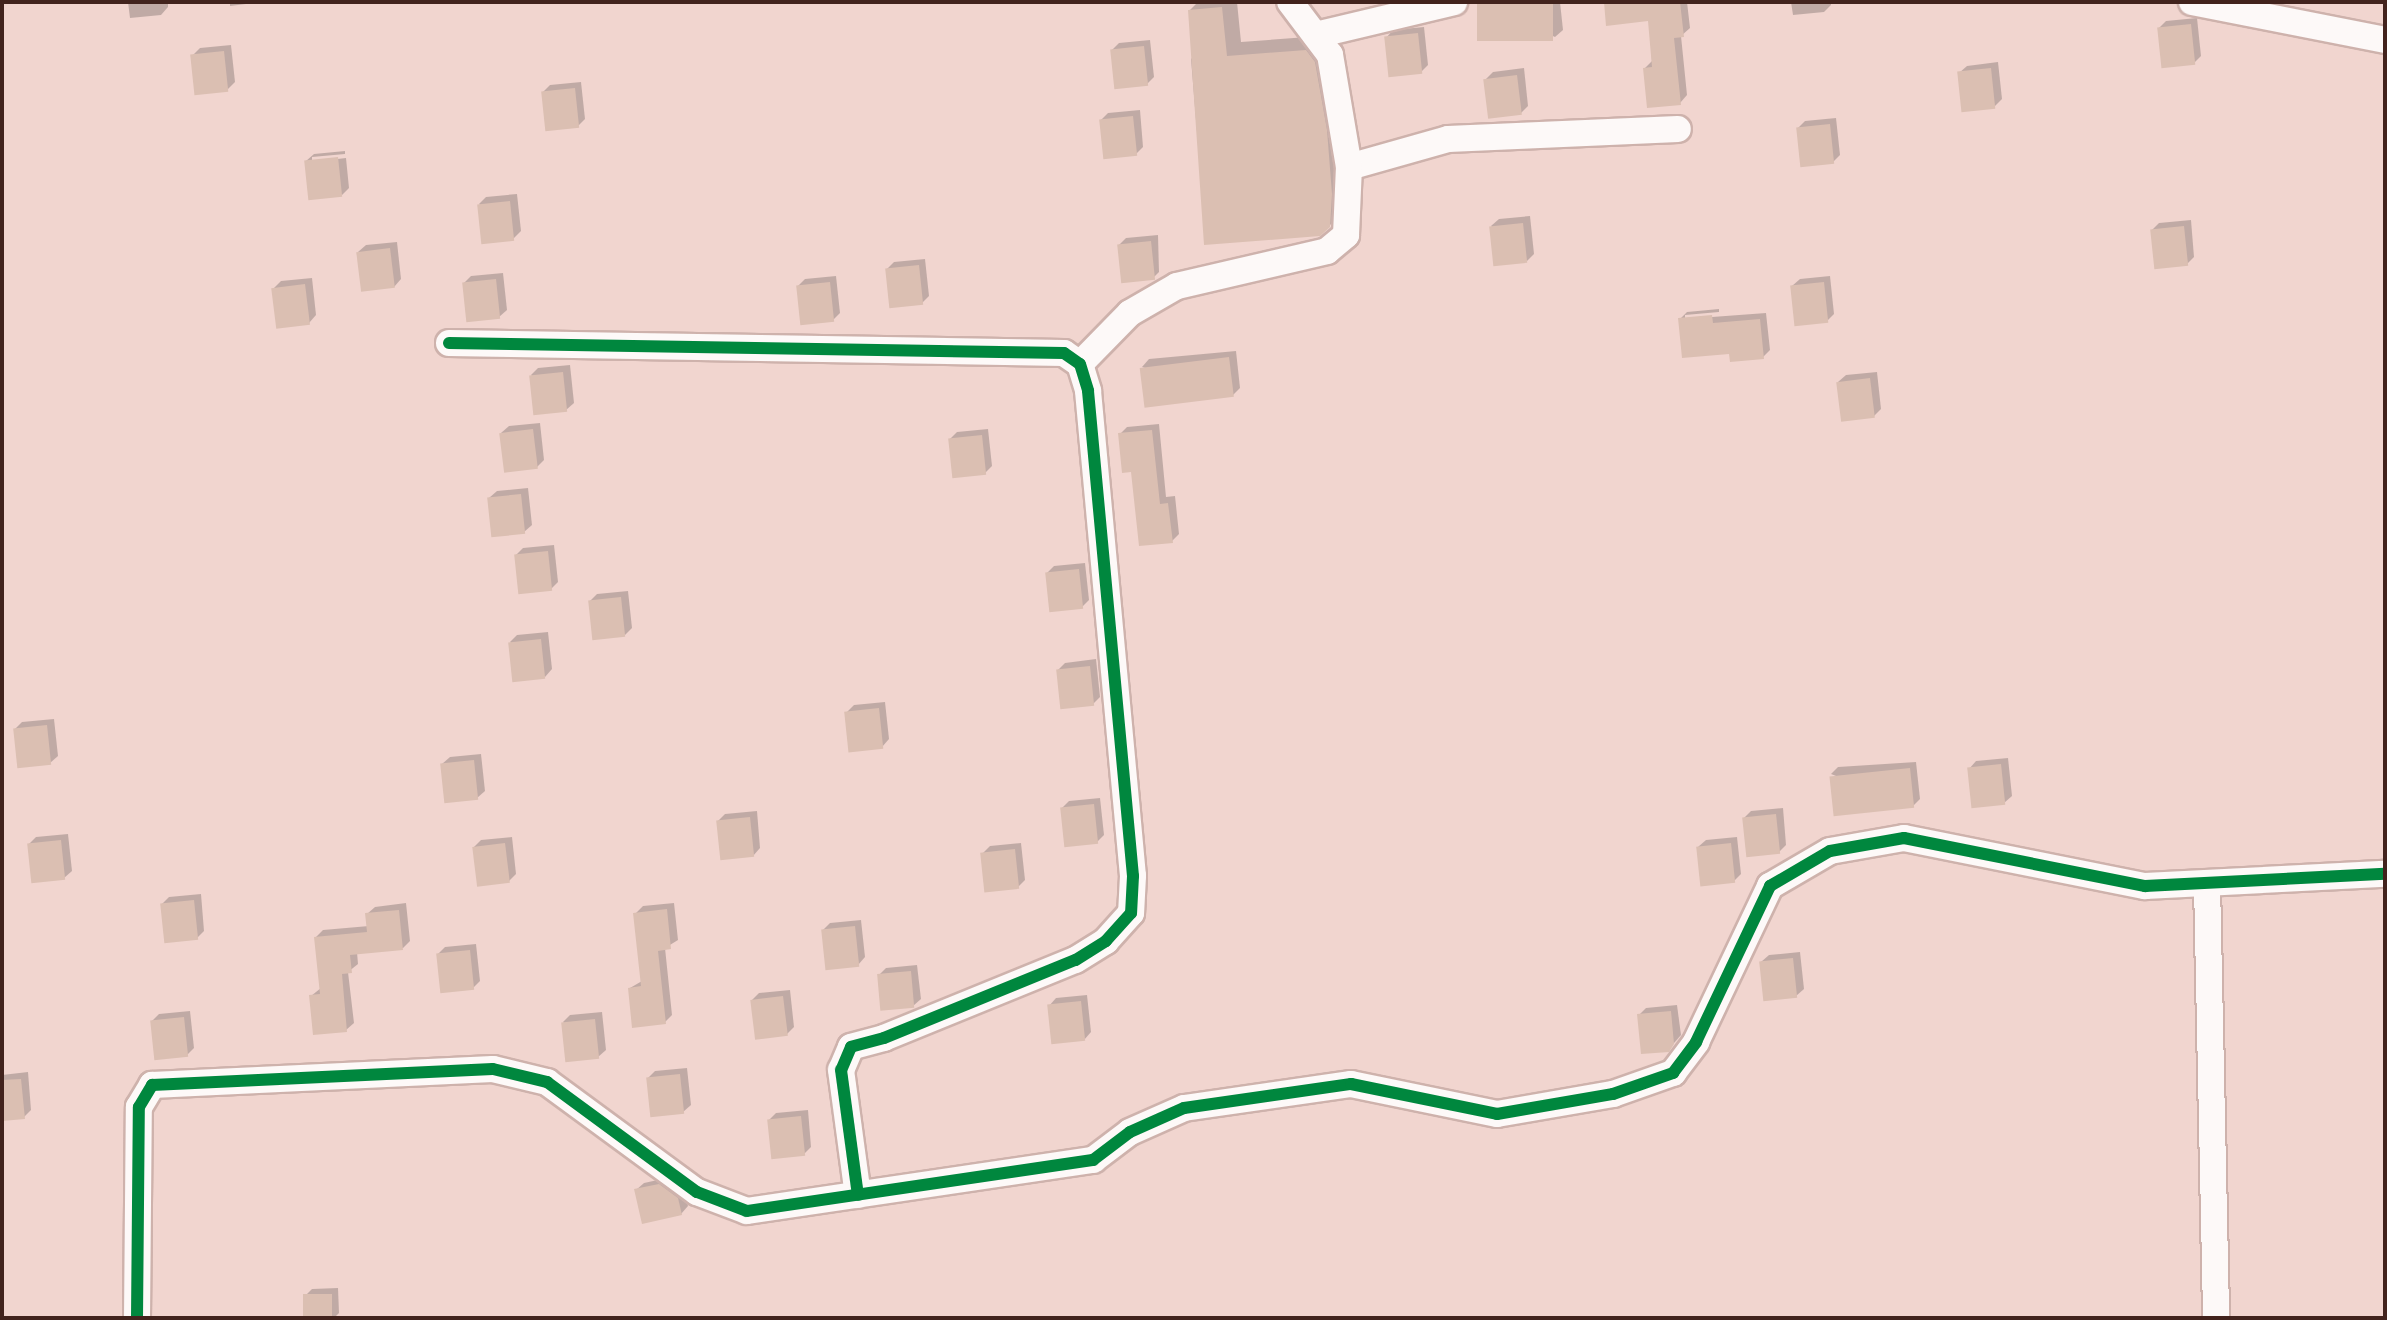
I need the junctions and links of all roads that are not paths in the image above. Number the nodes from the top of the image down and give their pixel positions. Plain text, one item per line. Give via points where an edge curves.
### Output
1 (1290, 2) edge
2 (1454, 2) edge
3 (2192, 2) edge
4 (1316, 35) junction
5 (2385, 40) edge
6 (1678, 129) dead end
7 (1349, 167) junction
8 (449, 343) dead end
9 (1080, 364) junction
10 (2385, 874) edge
11 (2207, 883) junction
12 (858, 1195) junction
13 (137, 1318) edge
14 (2216, 1318) edge

1 - 4 street
2 - 4 street
3 - 5 street
4 - 7 street via 1330,55
6 - 7 street via 1448,139
7 - 9 street via 1346,235 1339,245 1177,286 1130,313
8 - 9 street via 1064,353
9 - 12 street via 1088,391 1133,876 1131,913 1106,941 1075,960 851,1047 841,1070
10 - 11 street
11 - 12 street via 2145,886 1904,838 1830,851 1770,886 1696,1042 1673,1073 1613,1094 1497,1114 1351,1084 1184,1108 1130,1132 1093,1160
11 - 14 street
12 - 13 street via 747,1211 697,1192 547,1082 493,1069 152,1085 139,1107

